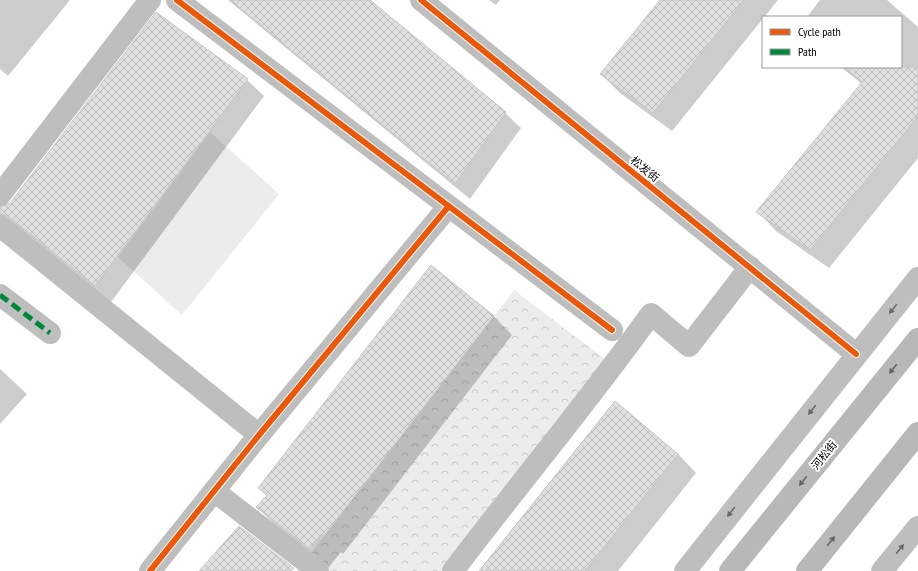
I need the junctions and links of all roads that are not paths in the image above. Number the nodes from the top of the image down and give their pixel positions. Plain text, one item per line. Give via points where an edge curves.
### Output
1 (150, 0) edge
2 (177, 0) edge
3 (421, 0) edge
4 (0, 195) edge
5 (448, 207) junction
6 (0, 226) edge
7 (750, 267) junction
8 (918, 278) edge
9 (0, 295) edge
10 (612, 330) dead end
11 (50, 333) dead end
12 (918, 339) edge
13 (856, 354) junction
14 (918, 433) edge
15 (259, 435) junction
16 (214, 491) junction
17 (918, 527) edge
18 (307, 568) edge
19 (150, 571) edge
20 (453, 571) edge
21 (685, 571) edge
22 (730, 571) edge
23 (806, 571) edge
24 (882, 571) edge

1 - 4 street
2 - 5 street
3 - 7 street, 松发街
5 - 10 street
5 - 15 street
6 - 15 street
7 - 13 street, 松发街
7 - 20 street via 689,346 651,314 614,366 511,493
8 -> 13 street
9 - 11 street
12 -> 22 main road, 河松街
13 -> 21 street
23 -> 14 main road
15 - 16 street
16 - 18 street
16 - 19 street
24 -> 17 street

